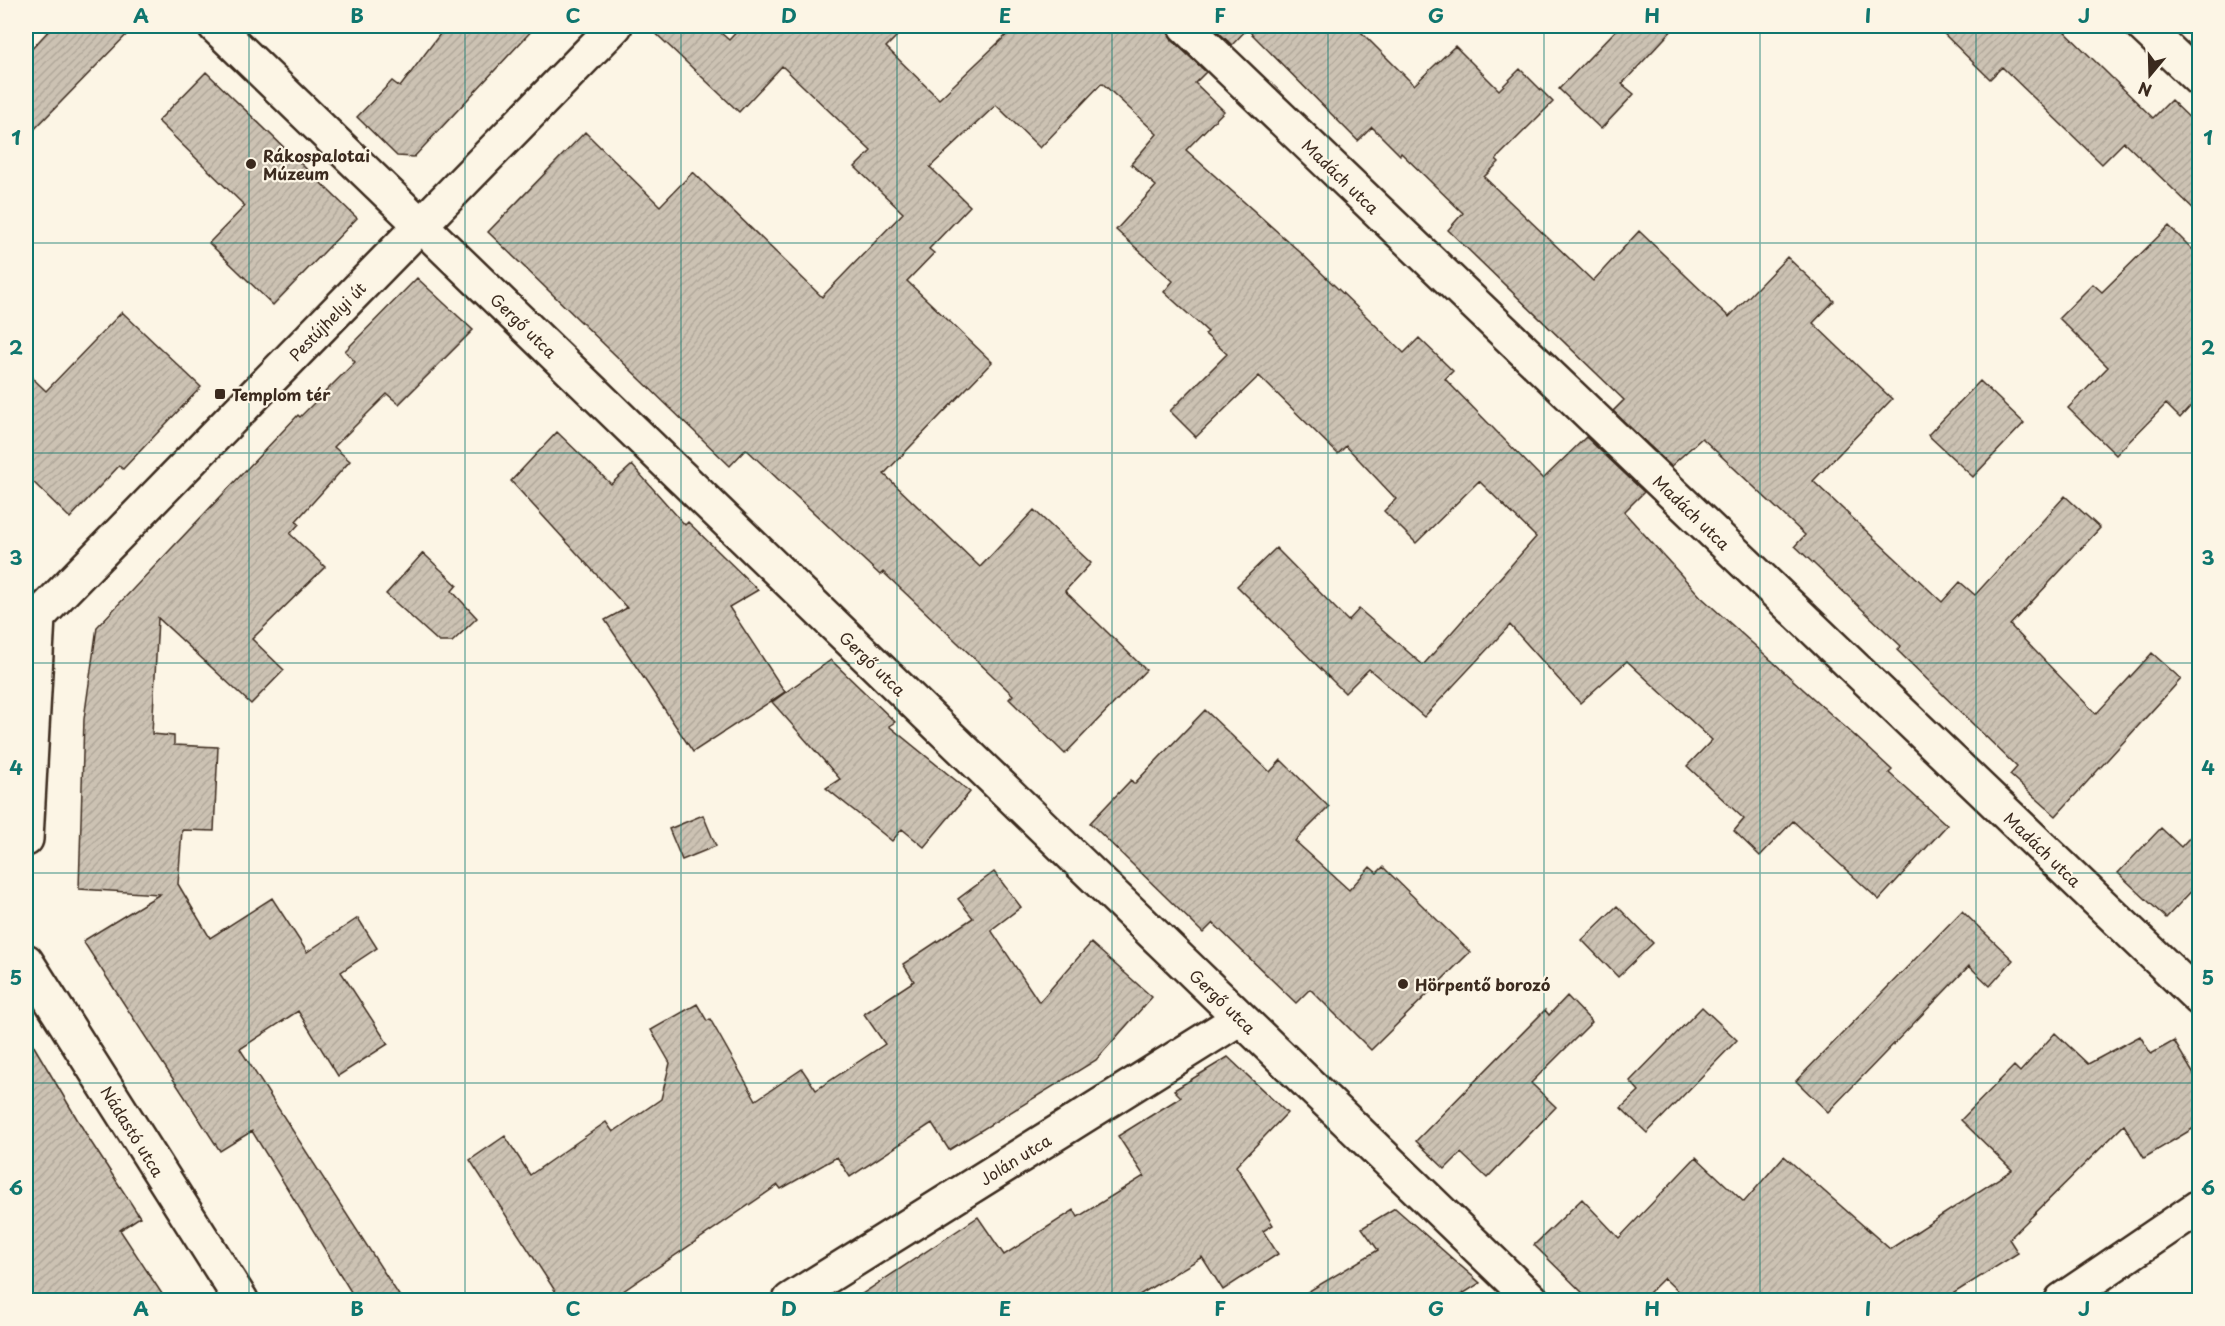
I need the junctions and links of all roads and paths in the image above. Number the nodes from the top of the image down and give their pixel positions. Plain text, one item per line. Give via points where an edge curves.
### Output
1 (215, 26) edge
2 (615, 26) edge
3 (1185, 26) edge
4 (2143, 26) edge
5 (2199, 80) edge
6 (421, 225) junction
7 (32, 616) edge
8 (26, 839) edge
9 (26, 962) edge
10 (2199, 999) edge
11 (1240, 1018) junction
12 (2199, 1206) edge
13 (241, 1300) edge
14 (790, 1300) edge
15 (1532, 1300) edge
16 (2062, 1300) edge

1 - 6 street, Gergő utca
2 - 6 street, Pestújhelyi út
3 - 10 street, Madách utca
4 - 5 street
6 - 7 street, Pestújhelyi út
6 - 11 street, Gergő utca
7 - 8 street
9 - 13 street, Nádastó utca
11 - 14 street, Jolán utca
11 - 15 street, Gergő utca
12 - 16 street

